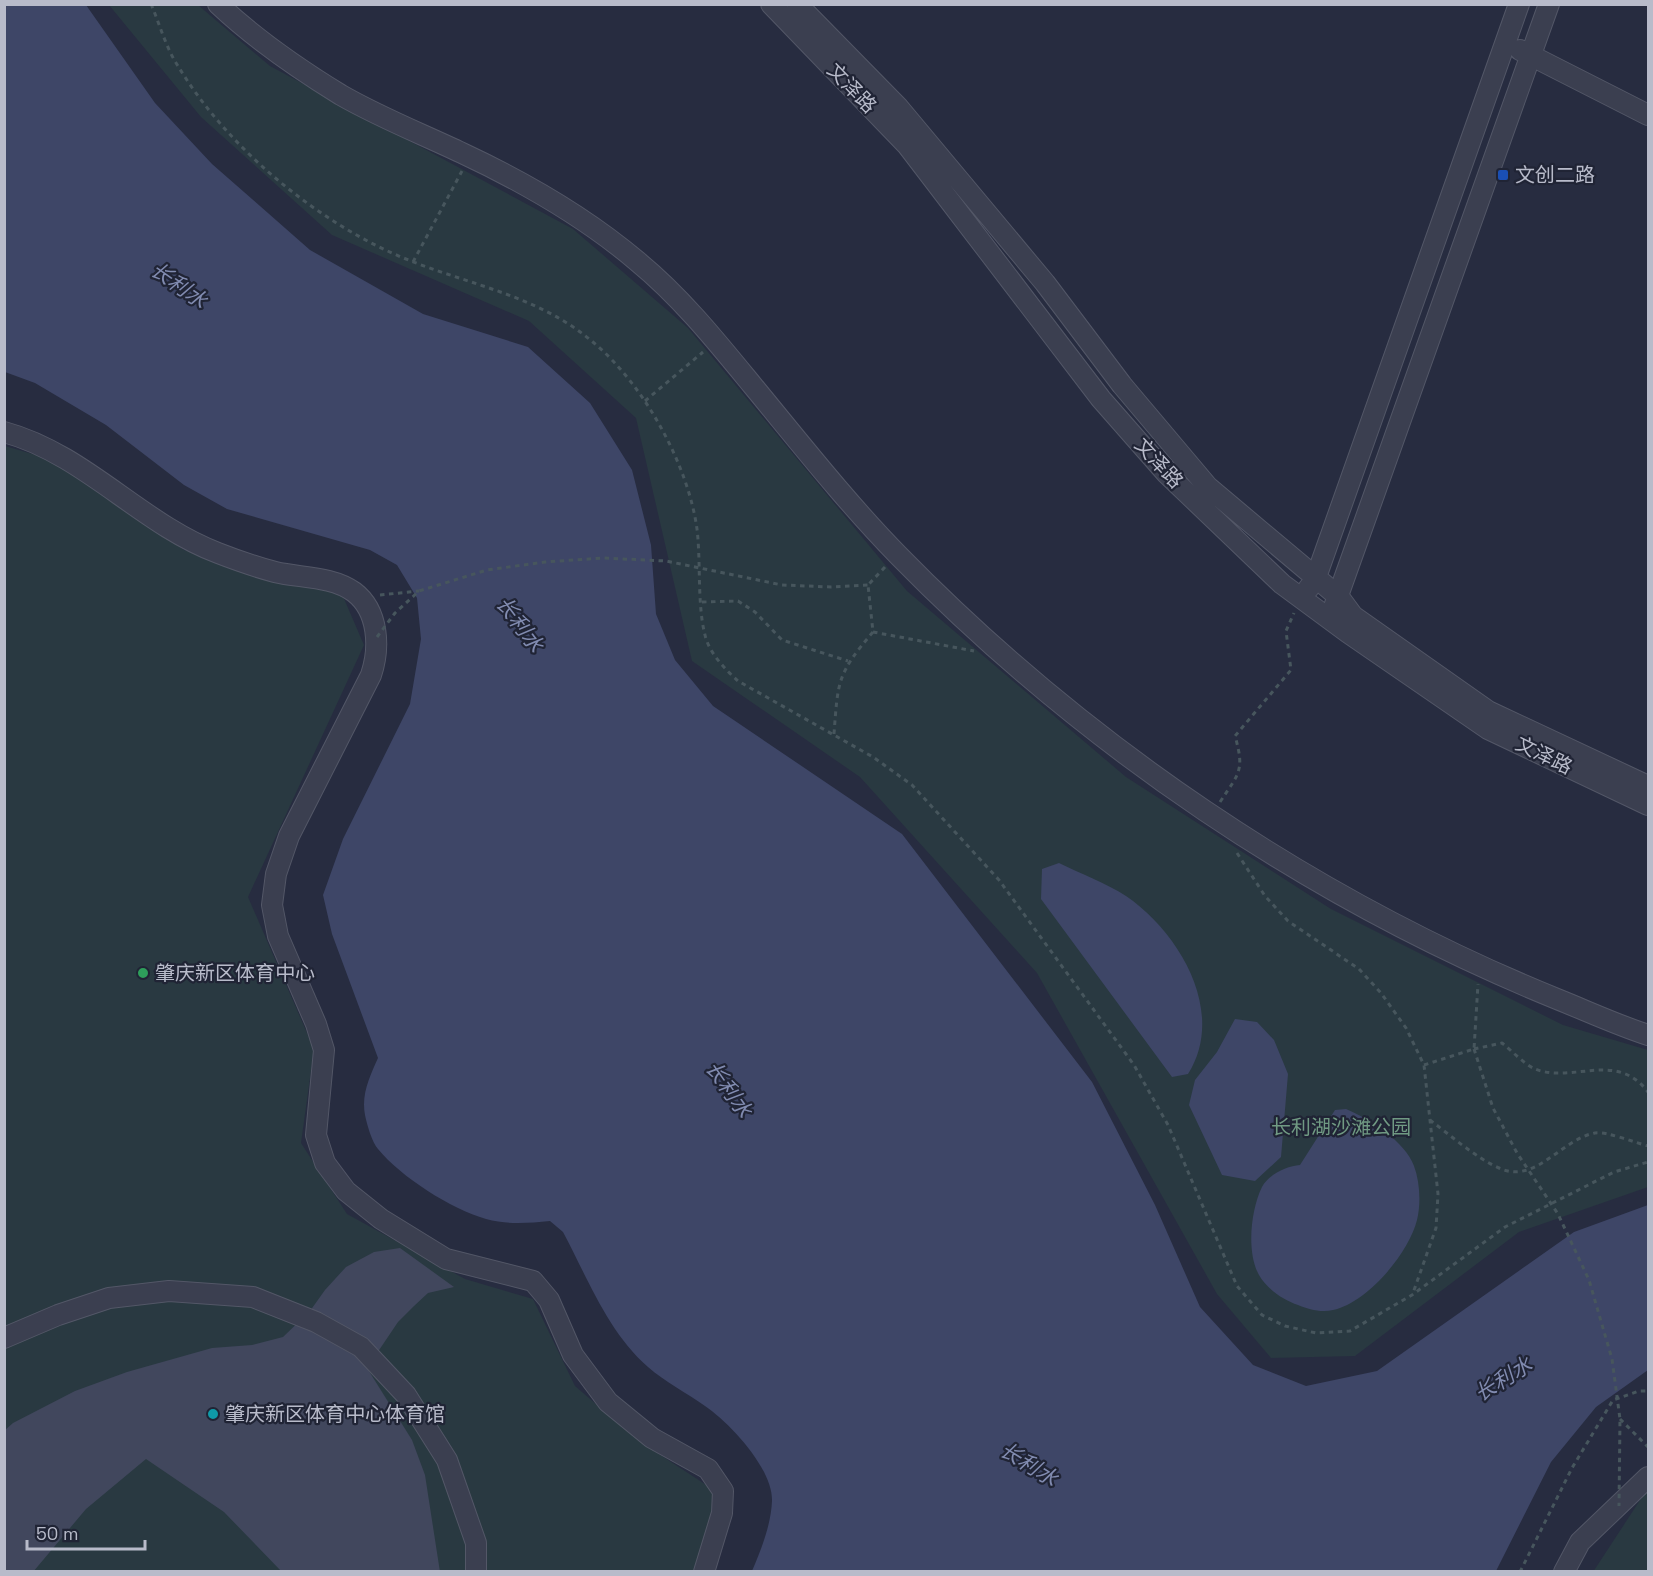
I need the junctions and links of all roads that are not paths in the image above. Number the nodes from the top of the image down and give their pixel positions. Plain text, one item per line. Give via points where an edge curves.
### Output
1 (218, 4) edge
2 (771, 4) edge
3 (796, 4) edge
4 (1519, 4) edge
5 (1549, 4) edge
6 (1505, 42) junction
7 (1531, 55) junction
8 (1648, 115) edge
9 (4, 432) edge
10 (1315, 580) junction
11 (1339, 597) junction
12 (1302, 598) junction
13 (1328, 618) junction
14 (1648, 786) edge
15 (1648, 805) edge
16 (1648, 1035) edge
17 (4, 1338) edge
18 (1648, 1477) edge
19 (476, 1572) edge
20 (704, 1572) edge
21 (1564, 1572) edge

1 - 16 street via 251,34 343,96 470,156 576,215 639,262 699,321 898,554 1007,658 1117,749 1346,897 1479,967
2 - 12 street, 文泽路 via 907,145 1101,399 1144,449 1273,576
3 - 10 street, 文泽路 via 898,107 1208,487
4 - 6 street
5 - 7 street
6 - 7 street
6 - 10 street
7 - 8 street
7 - 11 street
9 - 20 street via 59,454 167,528 216,553 274,572 338,583 354,592 370,610 377,657 289,836 276,874 272,905 278,936 324,1050 316,1135 325,1163 346,1191 381,1219 446,1259 533,1281 549,1300 573,1355 608,1401 652,1438 708,1469 723,1491 722,1513
10 - 11 street, 文泽路
10 - 12 street
11 - 13 street
11 - 14 street, 文泽路 via 1353,616 1488,711
12 - 13 street, 文泽路
13 - 15 street, 文泽路 via 1488,729
17 - 19 street via 110,1298 169,1291 253,1297 316,1322 361,1347 406,1395 447,1460 476,1543
18 - 21 street via 1580,1542

